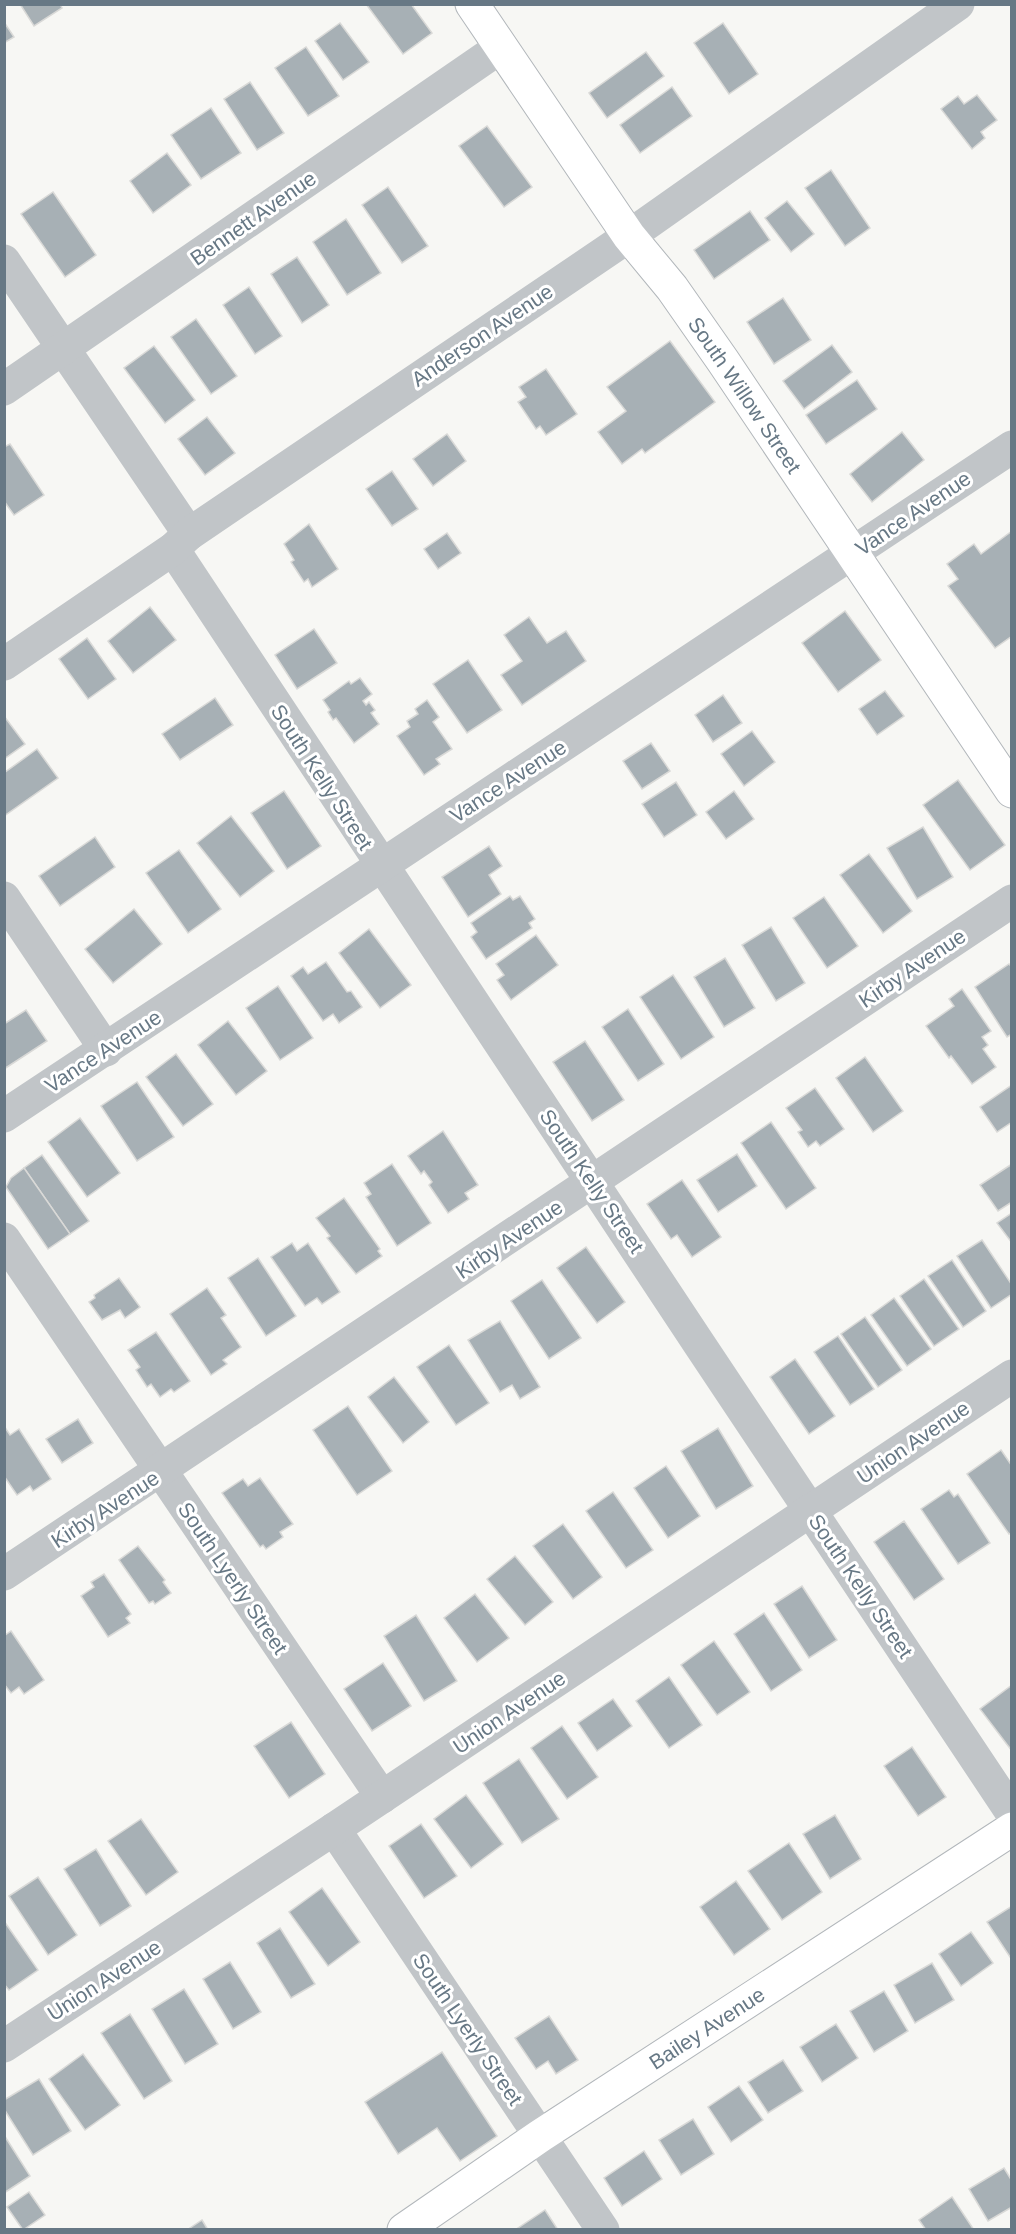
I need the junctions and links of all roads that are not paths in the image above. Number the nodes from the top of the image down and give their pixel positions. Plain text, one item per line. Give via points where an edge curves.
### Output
1 (472, 4) edge
2 (958, 4) edge
3 (501, 47) junction
4 (629, 236) junction
5 (4, 261) edge
6 (64, 350) junction
7 (4, 389) edge
8 (1011, 447) edge
9 (181, 541) junction
10 (852, 554) junction
11 (4, 664) edge
12 (1011, 791) edge
13 (380, 866) junction
14 (4, 898) edge
15 (1011, 901) edge
16 (106, 1050) junction
17 (4, 1116) edge
18 (593, 1182) junction
19 (4, 1239) edge
20 (1011, 1376) edge
21 (160, 1472) junction
22 (811, 1510) junction
23 (4, 1574) edge
24 (382, 1797) junction
25 (1011, 1813) edge
26 (1011, 1828) edge
27 (334, 1829) junction
28 (4, 2046) edge
29 (540, 2136) junction
30 (404, 2229) edge
31 (603, 2229) edge

1 - 3 main road, South Willow Street
2 - 4 street, Anderson Avenue
3 - 4 main road, South Willow Street
3 - 6 street, Bennett Avenue
4 - 9 street, Anderson Avenue
4 - 10 main road, South Willow Street via 672,288
5 - 6 street, South Kelly Street
6 - 7 street, Bennett Avenue
6 - 9 street, South Kelly Street
8 - 10 street, Vance Avenue
9 - 11 street, Anderson Avenue
9 - 13 street, South Kelly Street
10 - 12 main road, South Willow Street
10 - 13 street, Vance Avenue
13 - 16 street, Vance Avenue
13 - 18 street, South Kelly Street
14 - 16 street
15 - 18 street, Kirby Avenue
16 - 17 street, Vance Avenue
18 - 21 street, Kirby Avenue
18 - 22 street, South Kelly Street
19 - 21 street, South Lyerly Street
20 - 22 street, Union Avenue
21 - 23 street, Kirby Avenue
21 - 24 street, South Lyerly Street
22 - 24 street, Union Avenue
22 - 25 street, South Kelly Street
24 - 27 street, Union Avenue
26 - 29 main road, Bailey Avenue
27 - 28 street, Union Avenue
27 - 29 street, South Lyerly Street
29 - 30 main road, Bailey Avenue
29 - 31 street, South Lyerly Street

